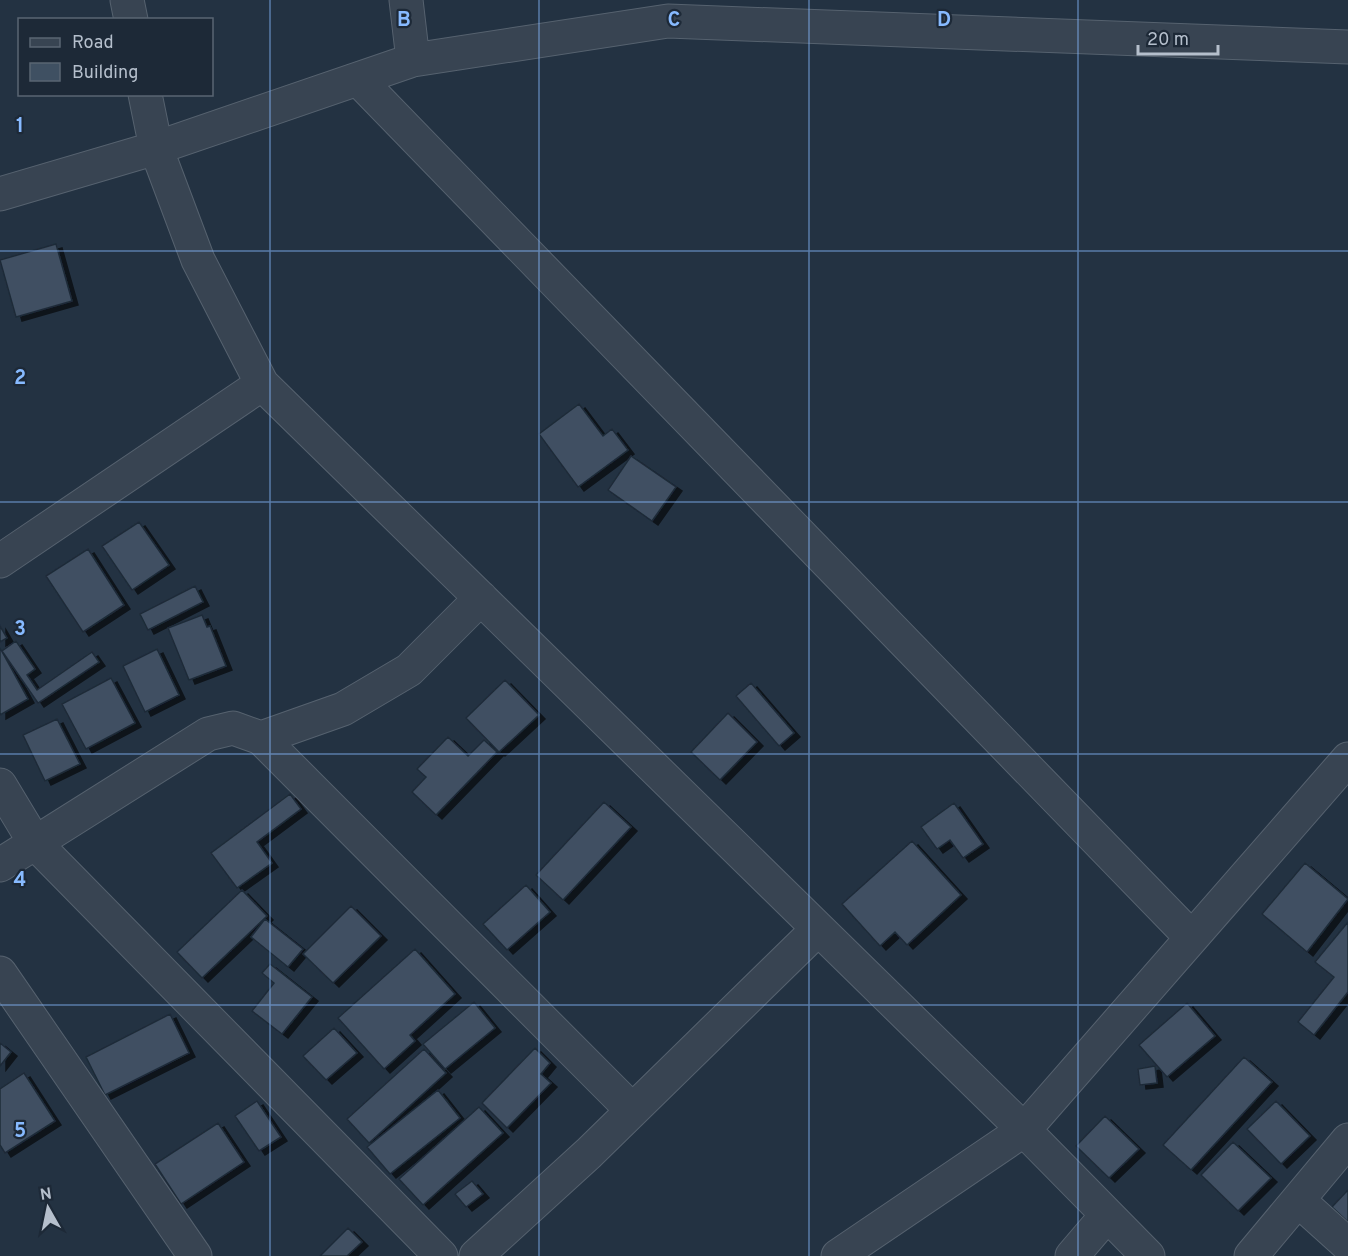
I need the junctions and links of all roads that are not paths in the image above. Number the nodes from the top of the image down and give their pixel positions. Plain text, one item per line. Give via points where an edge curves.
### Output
1 (127, 0) edge
2 (406, 0) edge
3 (666, 10) edge
4 (130, 18) edge
5 (1348, 47) edge
6 (414, 60) junction
7 (358, 79) junction
8 (145, 96) edge
9 (156, 148) junction
10 (0, 194) edge
11 (262, 384) junction
12 (0, 561) edge
13 (481, 598) junction
14 (261, 738) junction
15 (1348, 759) edge
16 (0, 785) edge
17 (35, 843) junction
18 (0, 865) edge
19 (818, 929) junction
20 (1191, 937) junction
21 (0, 973) edge
22 (631, 1109) junction
23 (1023, 1130) junction
24 (1348, 1140) edge
25 (1298, 1200) junction
26 (1107, 1215) junction
27 (1348, 1245) edge
28 (195, 1256) edge
29 (441, 1256) edge
30 (476, 1256) edge
31 (838, 1256) edge
32 (1072, 1256) edge
33 (1148, 1256) edge
34 (1251, 1256) edge

1 - 4 street
2 - 6 street
3 - 5 street
3 - 6 street
6 - 7 street
7 - 9 street
7 - 20 street
8 - 9 street
9 - 10 street
9 - 11 street via 198,260
11 - 12 street
11 - 13 street
13 - 14 street via 409,670 343,709
13 - 19 street
14 - 17 street via 233,728 208,734
14 - 22 street
15 - 20 street
16 - 17 street
17 - 18 street
17 - 29 street
19 - 22 street
19 - 23 street
20 - 23 street
21 - 28 street
22 - 30 street via 589,1153
23 - 26 street
23 - 31 street
24 - 25 street
25 - 27 street
25 - 34 street
26 - 32 street
26 - 33 street

